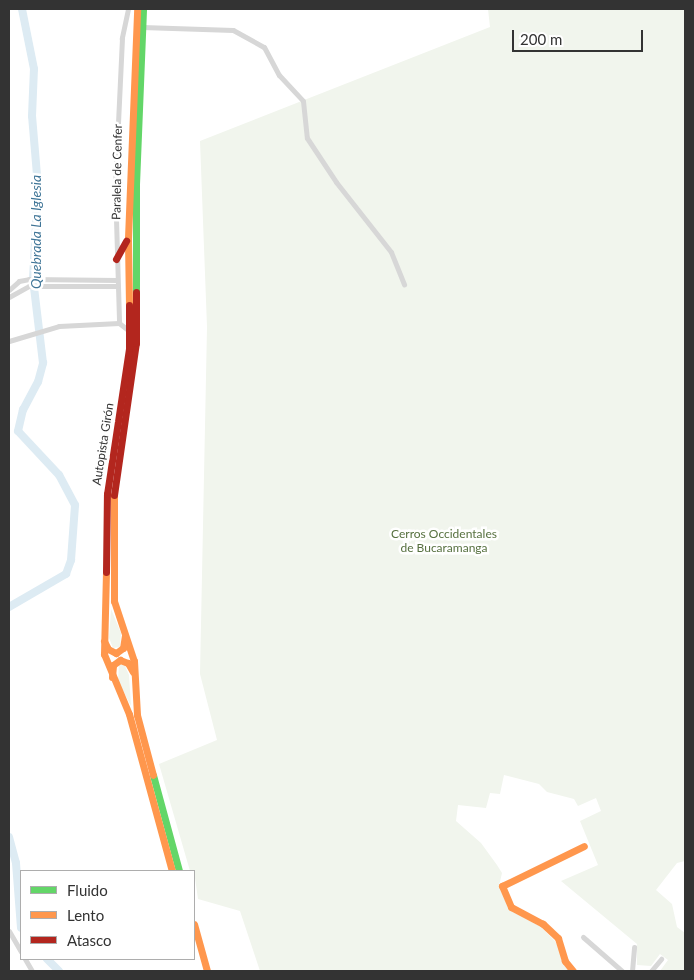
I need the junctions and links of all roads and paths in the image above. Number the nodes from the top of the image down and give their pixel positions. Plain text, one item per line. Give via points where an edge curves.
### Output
1 (128, 9) edge
2 (136, 9) edge
3 (143, 9) edge
4 (142, 27) junction
5 (128, 238) junction
6 (116, 259) junction
7 (117, 280) junction
8 (404, 284) dead end
9 (117, 286) junction
10 (9, 290) edge
11 (9, 297) edge
12 (119, 323) junction
13 (129, 331) junction
14 (9, 340) edge
15 (125, 635) junction
16 (104, 641) junction
17 (134, 675) junction
18 (112, 680) junction
19 (584, 846) dead end
20 (172, 870) edge
21 (179, 870) edge
22 (195, 928) edge
23 (9, 930) edge
24 (584, 937) dead end
25 (634, 947) dead end
26 (195, 949) edge
27 (20, 950) edge
28 (661, 959) dead end
29 (26, 960) edge
30 (32, 971) edge
31 (201, 971) edge
32 (207, 971) edge
33 (573, 971) edge
34 (622, 971) edge
35 (632, 971) edge
36 (651, 971) edge

1 - 6 street, Paralela de Cenfer via 122,38 116,153
2 - 5 main road, Autopista Girón
3 - 4 main road, Autopista Girón
4 - 8 street via 233,30 264,47 279,75 303,101 307,138 336,182 391,252
4 - 15 main road, Autopista Girón via 136,184 136,344 111,534 114,601
5 - 6 main road
5 - 13 main road, Autopista Girón
6 - 7 street, Paralela de Cenfer
7 - 9 street, Paralela de Cenfer
7 - 10 street via 30,279 19,281
9 - 11 street via 29,286
9 - 12 street, Paralela de Cenfer
12 - 13 street
12 - 14 street via 50,329
13 - 16 main road, Autopista Girón via 107,494
15 - 16 main road via 123,648 116,653 108,649
15 - 17 main road, Autopista Girón via 132,652
16 - 18 main road, Autopista Girón via 105,662
17 - 18 main road via 128,663 120,660 113,665
17 - 21 main road, Autopista Girón via 137,714
18 - 20 main road, Autopista Girón via 130,714
19 - 33 main road via 502,886 511,907 543,924 556,937
22 - 32 main road
23 - 27 street
24 - 34 street
25 - 35 street
26 - 31 main road
28 - 36 street
29 - 30 street

